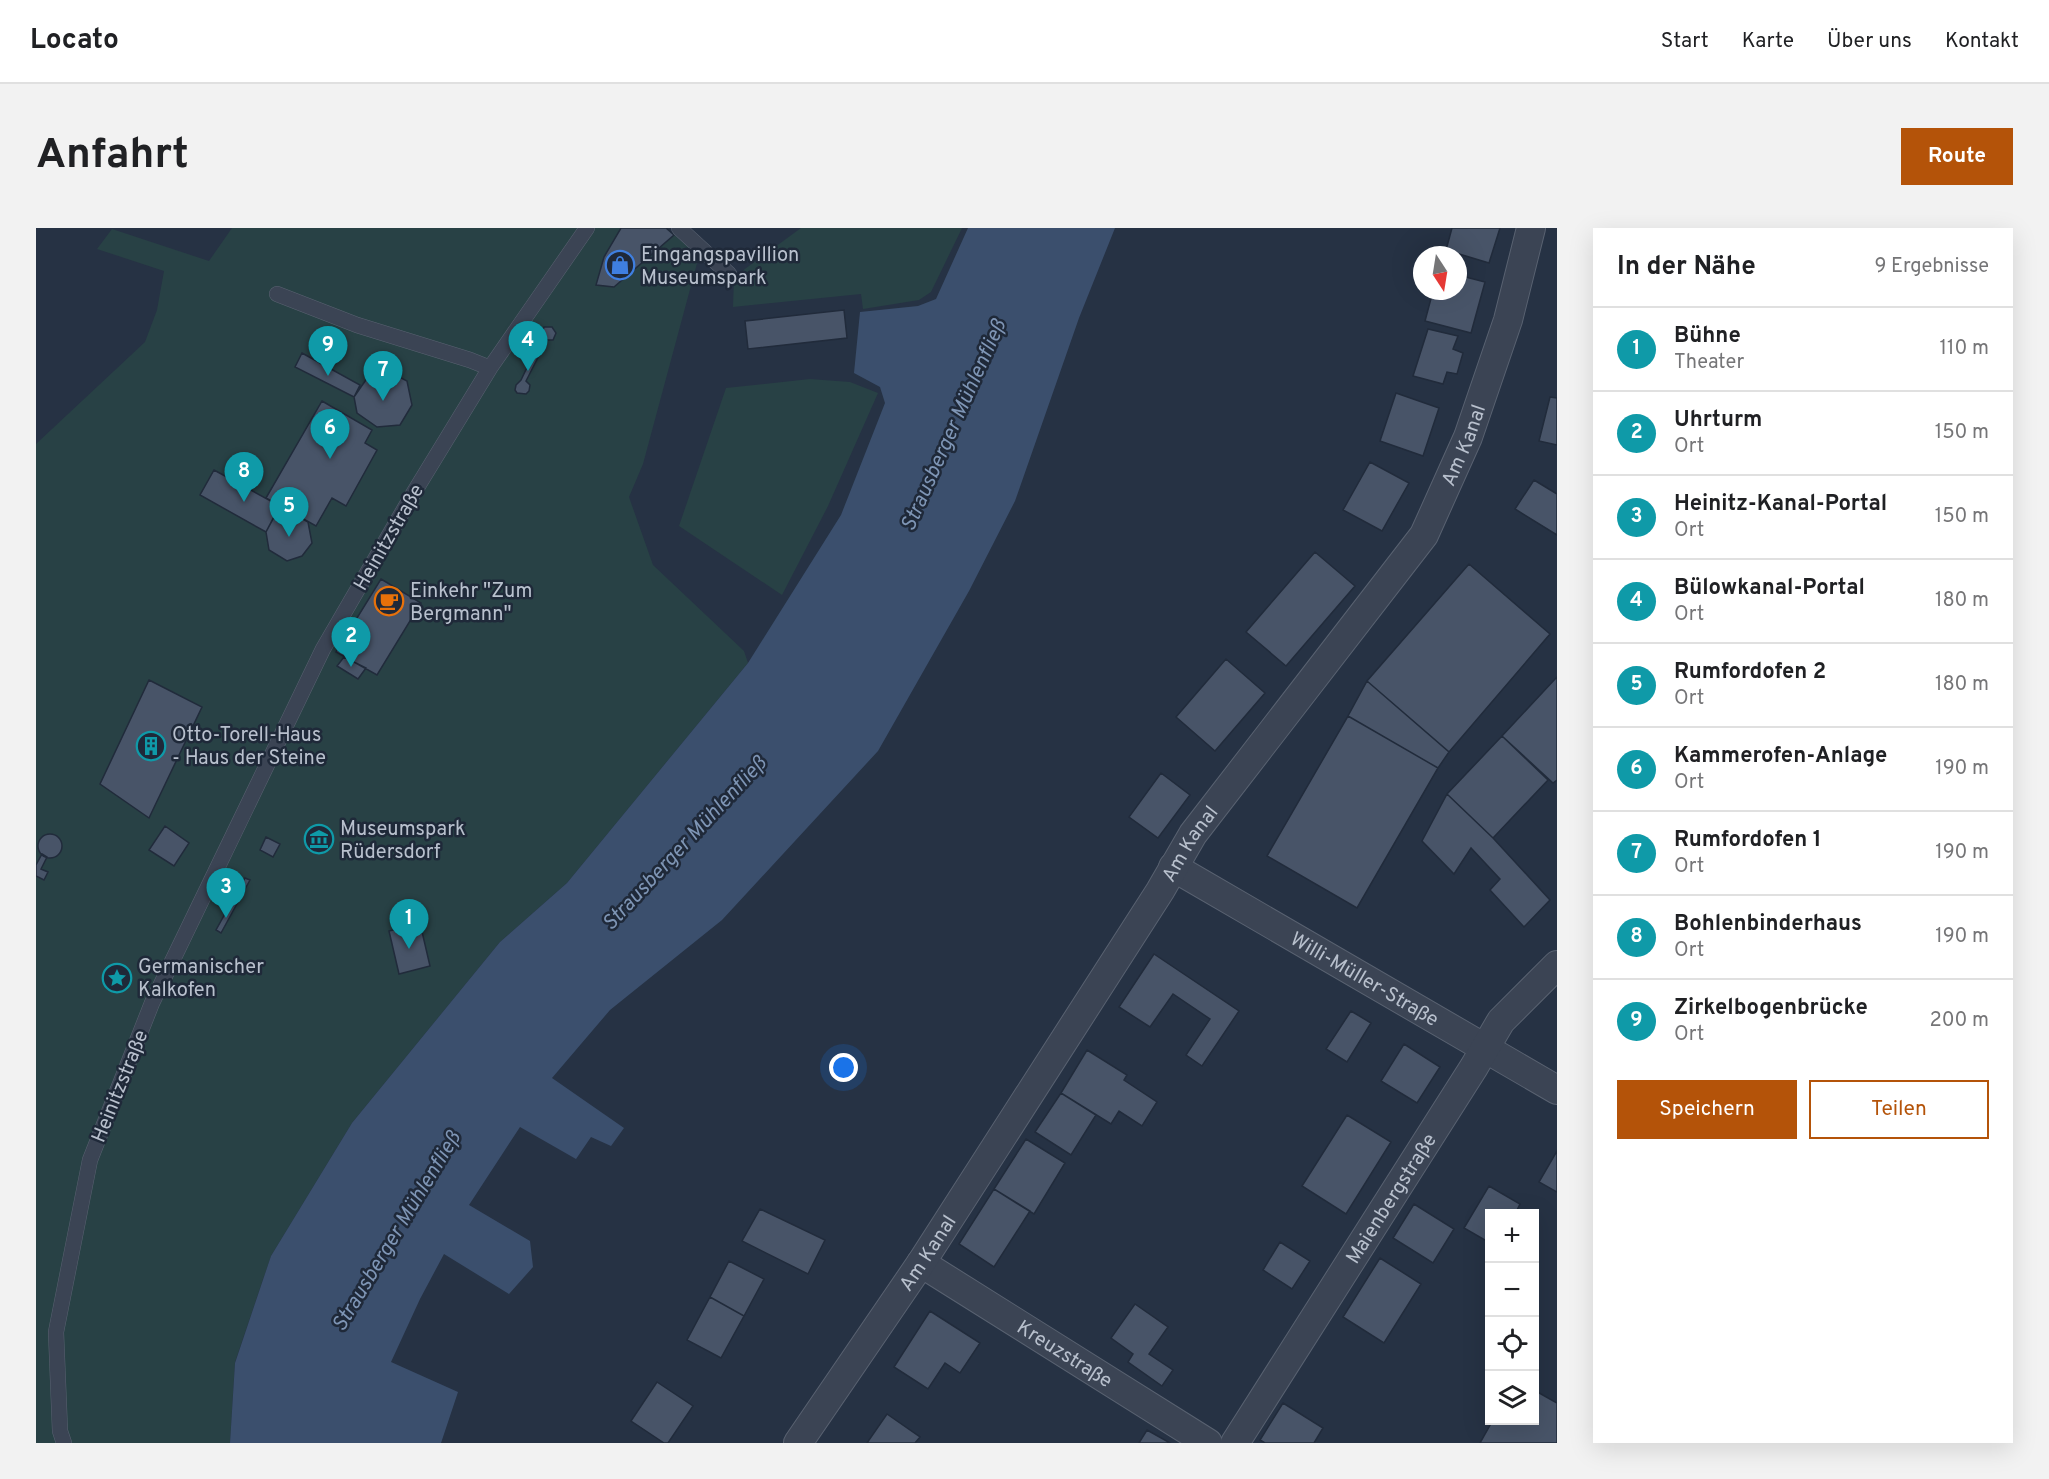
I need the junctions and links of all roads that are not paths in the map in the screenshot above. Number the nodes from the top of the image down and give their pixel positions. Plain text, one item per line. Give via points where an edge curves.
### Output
1 (587, 228) edge
2 (679, 228) edge
3 (1531, 228) edge
4 (729, 274) dead end
5 (278, 294) dead end
6 (490, 368) junction
7 (1173, 867) junction
8 (1557, 965) edge
9 (1485, 1048) junction
10 (1557, 1090) edge
11 (921, 1263) junction
12 (64, 1443) edge
13 (798, 1443) edge
14 (1208, 1443) edge
15 (1235, 1443) edge

1 - 6 lane, Heinitzstraße
2 - 4 lane
3 - 7 street, Am Kanal via 1508,320 1468,437 1424,535 1193,834
5 - 6 lane
6 - 12 lane, Heinitzstraße via 323,649 148,1013 90,1160 69,1262 56,1332 60,1431
7 - 9 street, Willi-Müller-Straße
7 - 11 street, Am Kanal
8 - 9 street, Maienbergstraße via 1501,1021
9 - 10 street, Willi-Müller-Straße
9 - 15 street, Maienbergstraße
11 - 13 street, Am Kanal
11 - 14 street, Kreuzstraße

